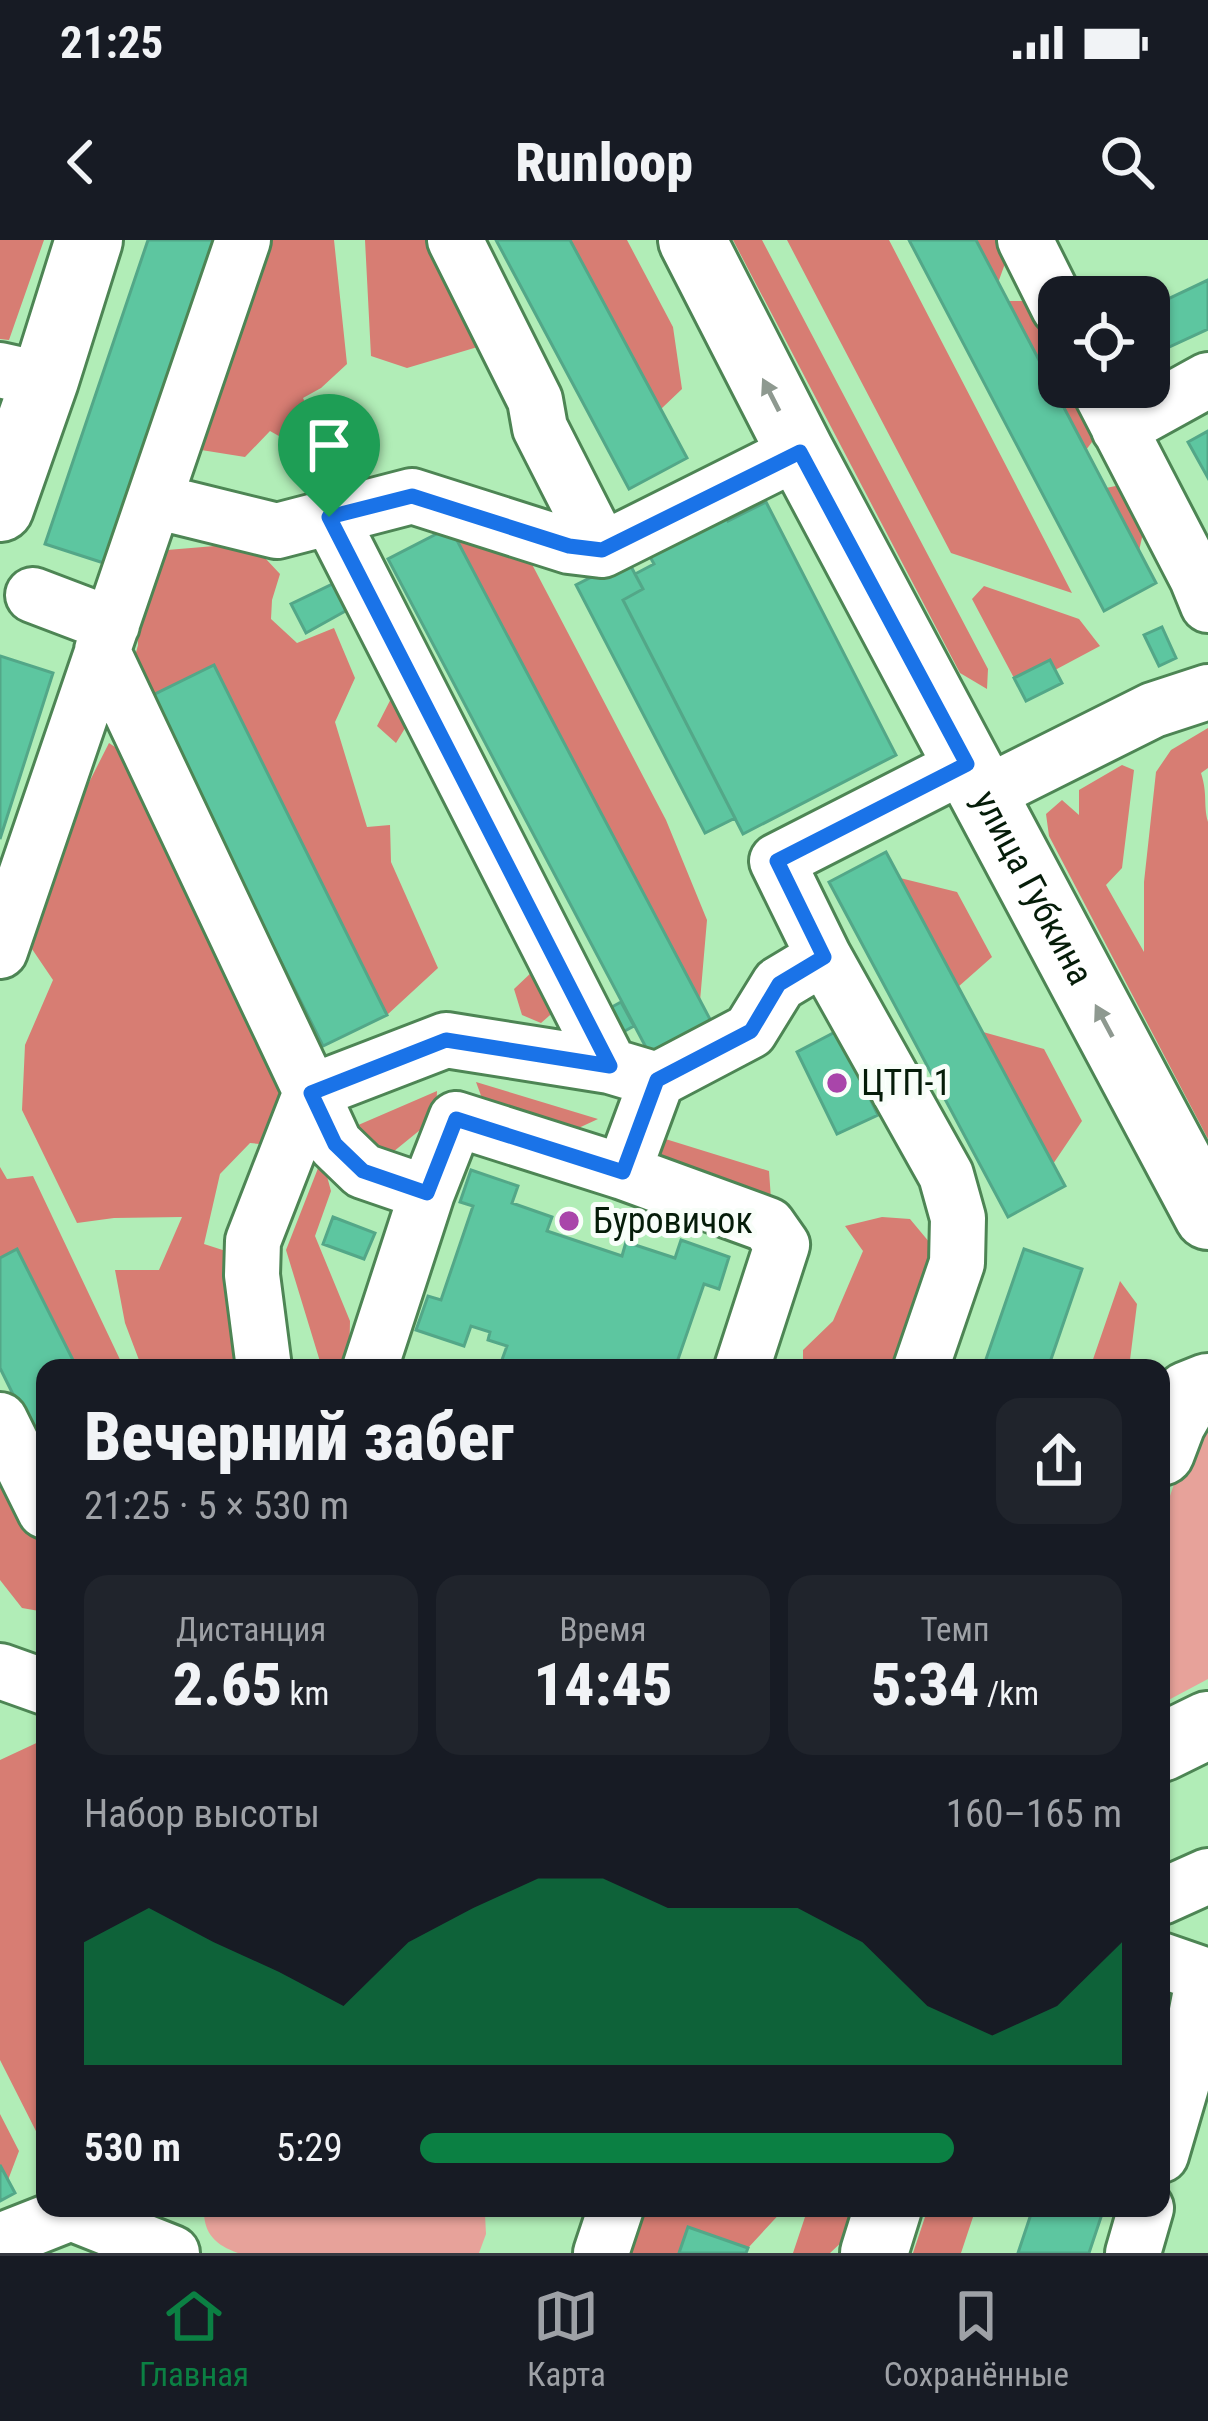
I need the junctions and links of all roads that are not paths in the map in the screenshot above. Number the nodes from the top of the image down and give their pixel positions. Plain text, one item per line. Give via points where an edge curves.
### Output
1 (89, 240) edge
2 (243, 240) edge
3 (455, 240) edge
4 (692, 240) edge
5 (1025, 240) edge
6 (1043, 276) edge
7 (23, 375) edge
8 (1208, 380) edge
9 (1170, 391) edge
10 (1108, 408) edge
11 (800, 452) junction
12 (155, 501) junction
13 (0, 508) edge
14 (329, 517) junction
15 (602, 550) junction
16 (33, 595) dead end
17 (1208, 605) edge
18 (107, 638) junction
19 (1208, 692) edge
20 (975, 779) junction
21 (0, 951) edge
22 (824, 957) junction
23 (633, 1073) junction
24 (311, 1093) junction
25 (623, 1172) junction
26 (427, 1193) junction
27 (1208, 1216) edge
28 (263, 1359) edge
29 (373, 1359) edge
30 (745, 1359) edge
31 (924, 1359) edge
32 (1208, 1387) edge
33 (0, 1420) edge
34 (1170, 1428) edge
35 (36, 1493) edge
36 (0, 1671) edge
37 (36, 1684) edge
38 (1208, 1726) edge
39 (1170, 1744) edge
40 (1208, 1876) edge
41 (1170, 1895) edge
42 (1170, 1904) edge
43 (1208, 1919) edge
44 (1170, 1963) edge
45 (1196, 2076) edge
46 (1170, 2135) edge
47 (55, 2217) edge
48 (87, 2217) edge
49 (613, 2217) edge
50 (885, 2217) edge
51 (1143, 2217) edge
52 (0, 2241) edge
53 (172, 2253) edge
54 (601, 2253) edge
55 (874, 2253) edge
56 (1133, 2253) edge

1 - 7 main road
2 - 12 lane
3 - 15 lane
11 -> 4 main road, улица Губкина
5 - 6 lane
7 - 13 main road
8 - 9 lane
10 - 17 lane
11 - 15 lane
11 - 20 main road, улица Губкина
12 - 14 lane via 277,531
12 - 18 lane
14 - 15 lane via 412,496
14 - 23 lane
16 - 18 lane
18 - 21 lane
18 - 24 lane
19 - 20 lane
20 - 22 lane via 777,861
27 -> 20 main road, улица Губкина
22 - 23 lane via 779,984 751,1031
22 - 31 lane via 946,1175 958,1218 957,1263
23 - 24 lane via 446,1040
23 - 25 lane
24 - 26 lane via 335,1144 363,1171
24 - 28 lane via 254,1241
25 - 26 lane via 456,1119
25 - 30 lane via 768,1225 782,1245
26 - 29 lane
32 - 34 main road via 1188,1396
33 - 35 lane
36 - 37 lane
38 - 39 main road
40 - 41 lane
42 - 43 lane
44 - 45 lane via 1204,1975
45 - 46 lane
47 - 52 lane
48 - 53 lane
49 - 54 lane
50 - 55 main road
51 - 56 lane

